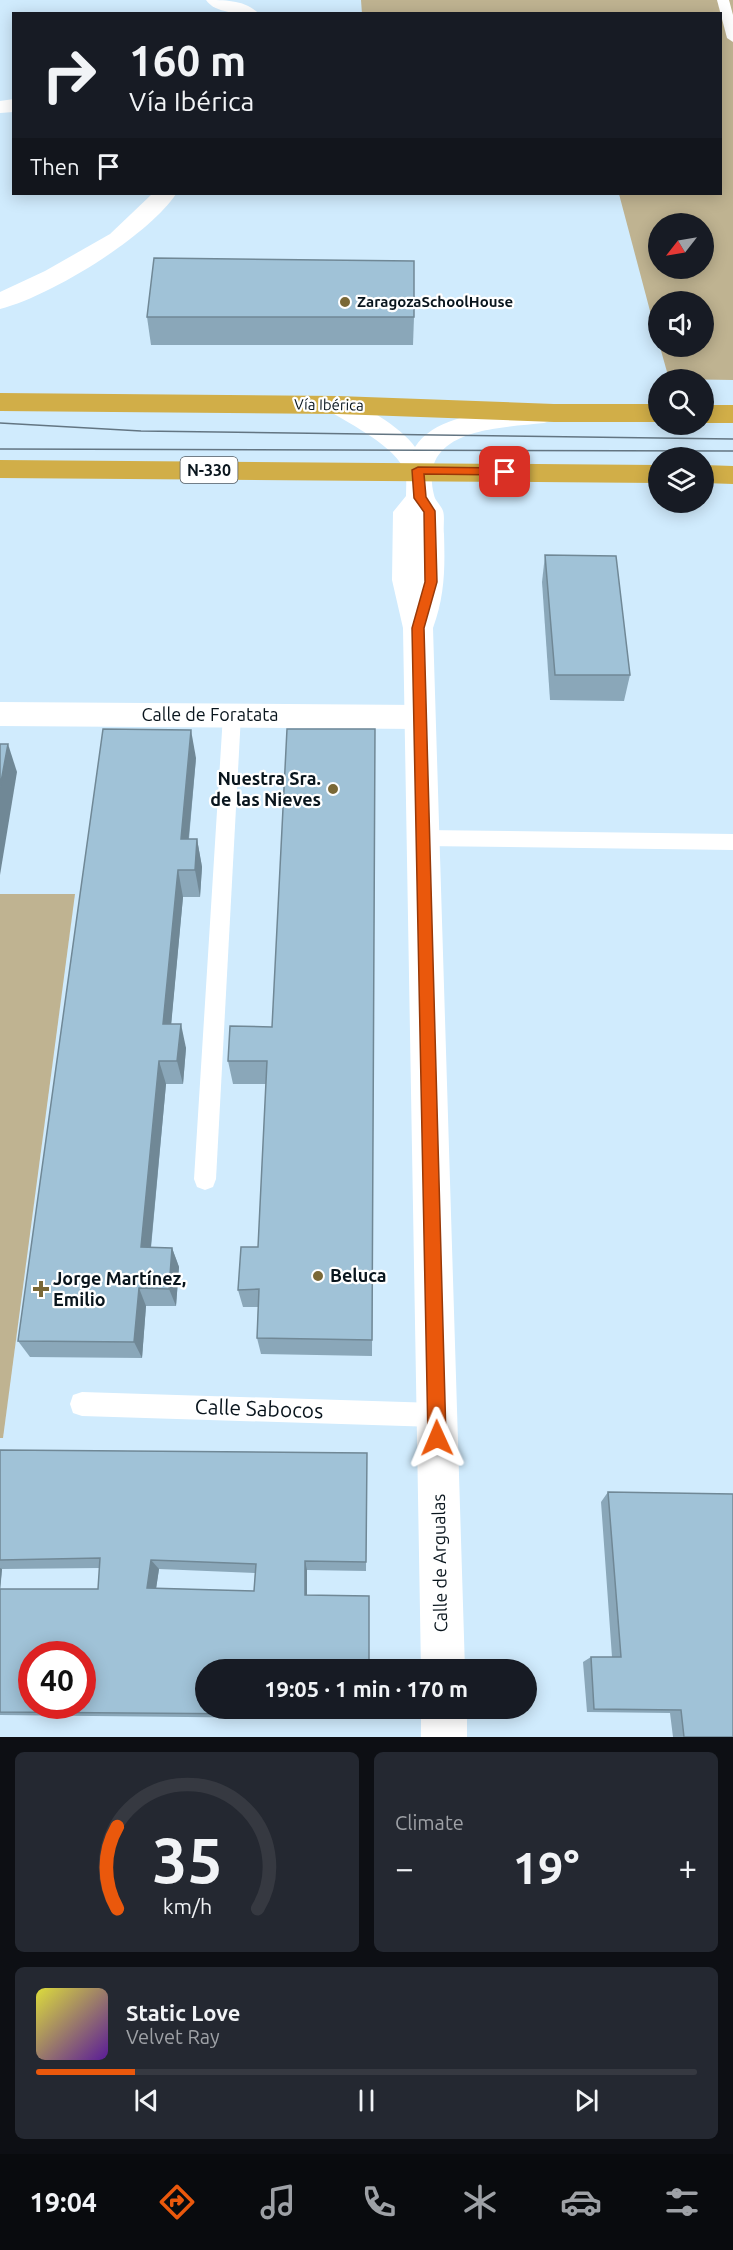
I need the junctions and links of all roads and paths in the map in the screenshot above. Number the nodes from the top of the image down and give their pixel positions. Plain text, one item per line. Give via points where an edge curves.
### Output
1 (216, 0) edge
2 (723, 0) edge
3 (245, 7) edge
4 (733, 37) edge
5 (164, 195) edge
6 (0, 301) edge
7 (0, 402) edge
8 (338, 405) junction
9 (554, 413) junction
10 (648, 413) edge
11 (714, 414) edge
12 (733, 414) edge
13 (0, 469) edge
14 (648, 474) edge
15 (714, 474) edge
16 (733, 475) edge
17 (419, 484) junction
18 (0, 714) edge
19 (232, 715) junction
20 (420, 717) junction
21 (423, 838) junction
22 (733, 842) edge
23 (205, 1179) dead end
24 (82, 1404) dead end
25 (436, 1415) junction
26 (443, 1659) edge
27 (444, 1719) edge
28 (444, 1737) edge

1 - 3 street
2 - 4 lane
5 - 6 street via 118,239
7 - 8 highway, Vía Ibérica
8 - 9 highway, Vía Ibérica
8 - 17 street, Calle de Argualas via 403,449
9 - 10 highway, Vía Ibérica
9 - 17 street via 478,424 443,435 427,449
11 - 12 highway
13 - 17 highway, N-330
14 - 17 highway, N-330
15 - 16 highway
17 - 20 street, Calle de Argualas via 429,511 431,582 418,628
18 - 19 street, Calle de Foratata
19 - 20 street, Calle de Foratata
19 - 23 lane
20 - 21 street, Calle de Argualas
21 - 22 lane
21 - 25 street, Calle de Argualas
24 - 25 lane, Calle Sabocos
25 - 26 street, Calle de Argualas
27 - 28 street

